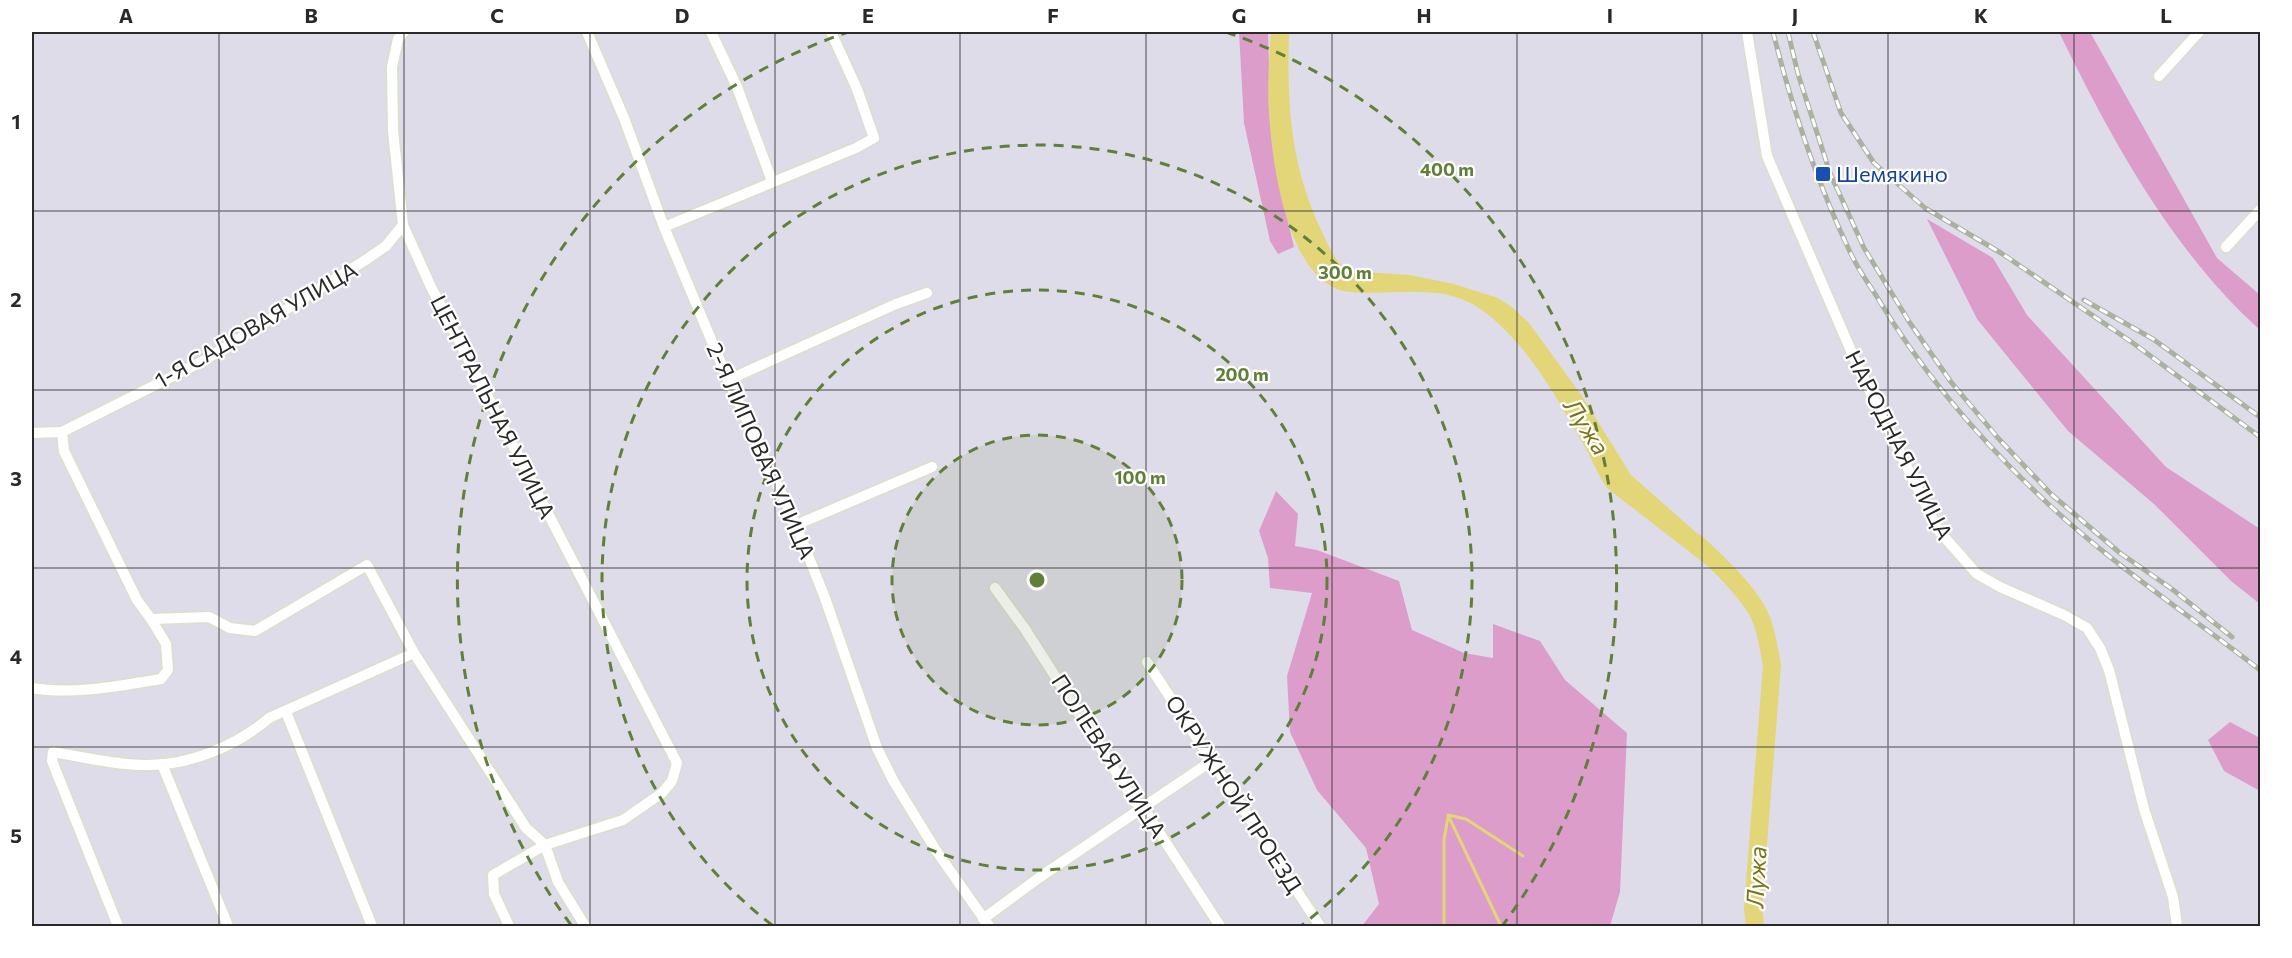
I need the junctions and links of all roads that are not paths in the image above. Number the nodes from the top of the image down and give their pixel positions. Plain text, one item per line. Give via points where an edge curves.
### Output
1 (404, 32) edge
2 (587, 32) edge
3 (711, 32) edge
4 (831, 32) edge
5 (1747, 32) edge
6 (2199, 32) edge
7 (2159, 76) dead end
8 (772, 181) junction
9 (2260, 210) edge
10 (403, 225) junction
11 (664, 227) junction
12 (2226, 247) dead end
13 (927, 293) dead end
14 (728, 380) junction
15 (63, 432) junction
16 (32, 433) edge
17 (932, 467) dead end
18 (796, 525) junction
19 (995, 588) dead end
20 (151, 619) junction
21 (414, 653) junction
22 (1148, 662) dead end
23 (32, 688) edge
24 (286, 712) junction
25 (1213, 760) junction
26 (162, 764) junction
27 (1142, 806) junction
28 (545, 845) junction
29 (986, 923) edge
30 (118, 927) edge
31 (228, 927) edge
32 (372, 927) edge
33 (509, 927) edge
34 (585, 927) edge
35 (1220, 927) edge
36 (1320, 927) edge
37 (2177, 927) edge

1 - 10 street, ЦЕНТРАЛЬНАЯ УЛИЦА via 398,39 392,67 393,131
2 - 11 street, 2-Я ЛИПОВАЯ УЛИЦА
3 - 8 street via 737,87
4 - 8 street via 874,138
5 - 37 street, НАРОДНАЯ УЛИЦА via 1767,156 1857,367 1938,530 1977,574 2087,628 2100,648 2144,809 2173,897
6 - 7 street
8 - 11 street
9 - 12 street
10 - 15 street, 1-Я САДОВАЯ УЛИЦА via 386,246 314,294 202,361
10 - 28 street, ЦЕНТРАЛЬНАЯ УЛИЦА via 436,298 677,763 672,781 662,793 623,820
11 - 14 street, 2-Я ЛИПОВАЯ УЛИЦА
13 - 14 street
14 - 18 street, 2-Я ЛИПОВАЯ УЛИЦА
15 - 16 street, 1-Я САДОВАЯ УЛИЦА
15 - 20 street via 64,452 137,600
17 - 18 street
18 - 29 street, 2-Я ЛИПОВАЯ УЛИЦА via 877,748 937,852
19 - 27 street, ПОЛЕВАЯ УЛИЦА
20 - 21 street via 209,617 230,628 255,631 367,565
20 - 23 street via 166,644 168,670 160,679 53,692
21 - 24 street
21 - 28 street via 526,828
22 - 25 street, ОКРУЖНОЙ ПРОЕЗД
24 - 26 street via 211,753
24 - 32 street
25 - 27 street
25 - 36 street, ОКРУЖНОЙ ПРОЕЗД
26 - 30 street via 53,752 52,761
26 - 31 street
27 - 29 street via 1040,877
27 - 35 street, ПОЛЕВАЯ УЛИЦА
28 - 33 street via 494,875 494,894
28 - 34 street via 558,882

